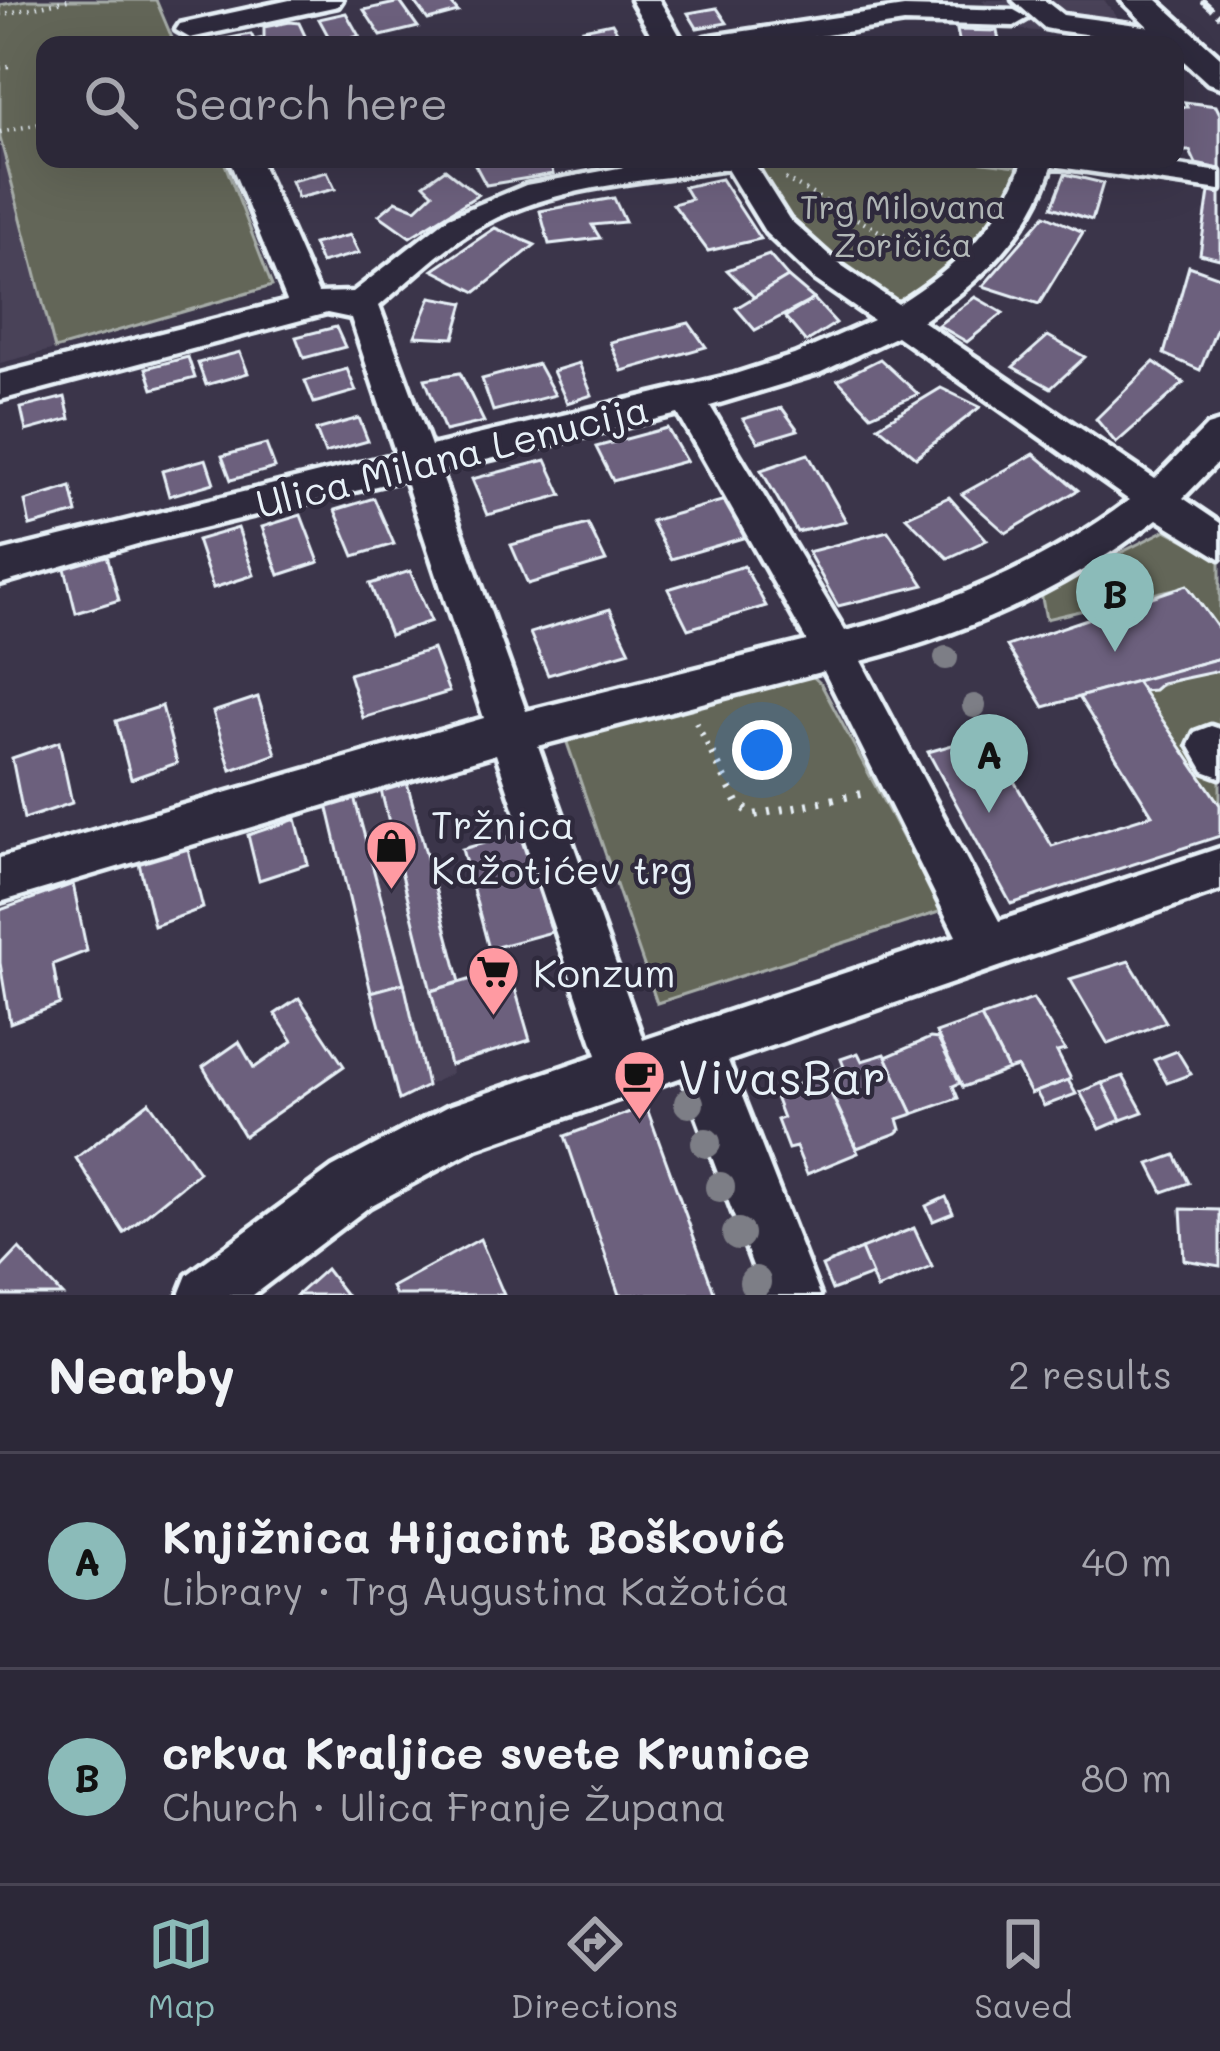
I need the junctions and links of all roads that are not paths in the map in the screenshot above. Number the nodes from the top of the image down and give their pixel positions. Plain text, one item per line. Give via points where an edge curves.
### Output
1 (178, 0) edge
2 (328, 0) edge
3 (644, 0) edge
4 (1087, 0) edge
5 (1013, 6) edge
6 (1131, 15) edge
7 (193, 36) edge
8 (197, 36) edge
9 (665, 36) edge
10 (763, 36) edge
11 (1025, 36) edge
12 (1175, 36) edge
13 (1184, 42) edge
14 (1220, 76) edge
15 (248, 168) edge
16 (680, 168) edge
17 (739, 168) edge
18 (1036, 168) edge
19 (1127, 168) edge
20 (1220, 181) edge
21 (358, 305) junction
22 (306, 306) junction
23 (896, 321) junction
24 (0, 387) edge
25 (687, 398) junction
26 (1220, 435) edge
27 (420, 463) junction
28 (1155, 501) junction
29 (1220, 543) edge
30 (0, 568) edge
31 (835, 651) junction
32 (515, 733) junction
33 (1220, 869) edge
34 (0, 880) edge
35 (988, 950) junction
36 (696, 1045) junction
37 (627, 1068) junction
38 (207, 1295) edge
39 (792, 1295) edge

1 - 7 street
2 - 8 street
3 - 9 street
4 - 6 street
5 - 6 street via 1055,22
5 - 10 street
5 - 11 street
6 - 12 main road
13 - 14 main road
15 - 22 street
16 - 21 street via 504,204 460,225
17 - 23 street via 796,245
18 - 23 street via 1027,199 984,252
19 - 20 street
21 - 22 street
21 - 27 street via 372,321
22 - 24 street
23 - 25 street, Ulica Milana Lenucija via 817,359
23 - 28 street
25 - 27 street, Ulica Milana Lenucija
25 - 31 street
26 - 28 street
27 - 30 street, Ulica Milana Lenucija
27 - 32 street
28 - 29 street
28 - 31 street via 982,605
31 - 32 street
31 - 35 street
32 - 34 street via 467,740
32 - 37 street
33 - 35 street
35 - 36 street
36 - 37 street
36 - 39 street
37 - 38 street via 424,1145 351,1187

